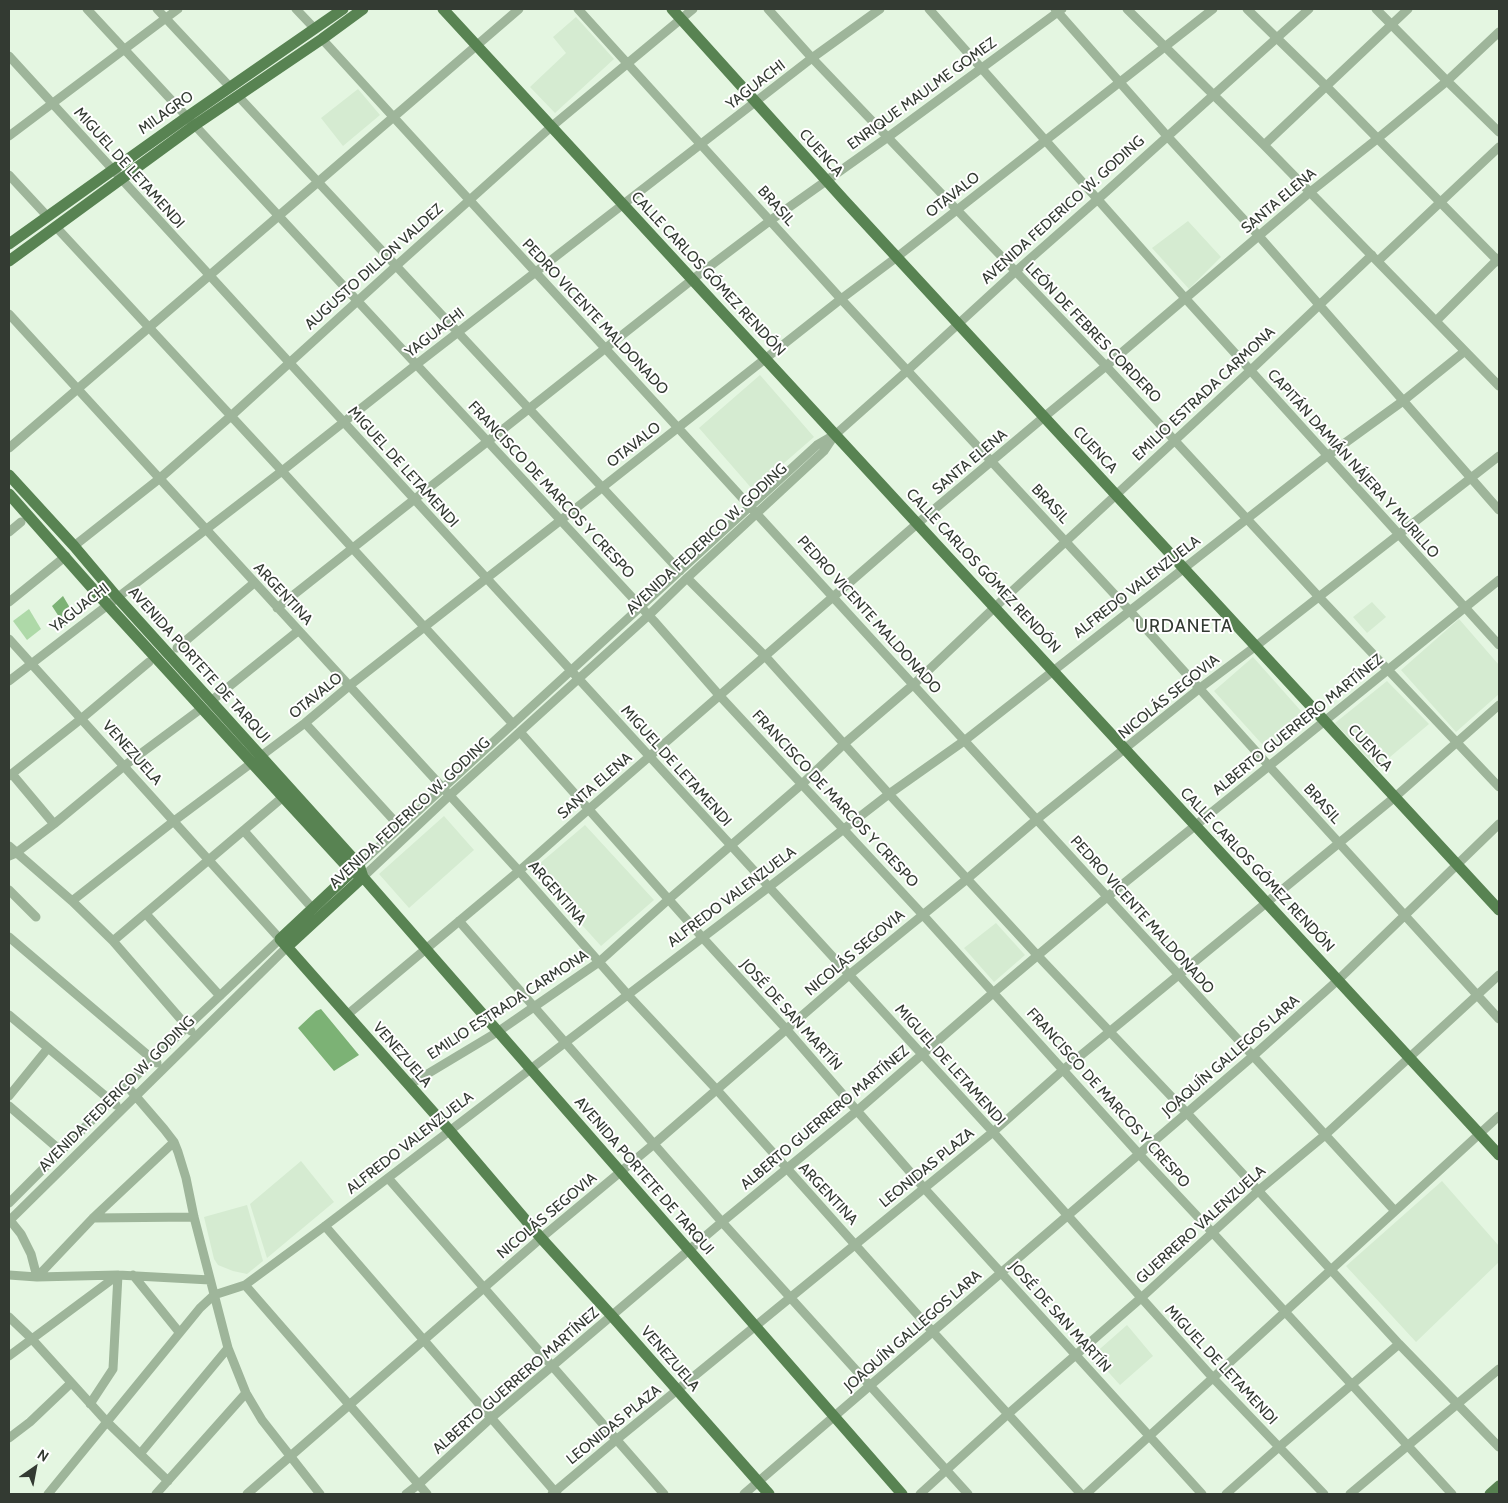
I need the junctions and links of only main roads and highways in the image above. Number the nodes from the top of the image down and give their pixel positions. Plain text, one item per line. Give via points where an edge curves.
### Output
1 (342, 9) edge
2 (363, 9) edge
3 (443, 9) edge
4 (672, 9) edge
5 (191, 121) junction
6 (9, 244) edge
7 (9, 261) edge
8 (9, 475) edge
9 (9, 494) edge
10 (206, 704) junction
11 (256, 759) junction
12 (356, 868) junction
13 (364, 877) junction
14 (1499, 910) edge
15 (284, 943) junction
16 (1499, 1155) edge
17 (1499, 1486) edge
18 (769, 1494) edge
19 (902, 1494) edge
20 (1490, 1494) edge

1 - 5 main road, MILAGRO via 230,87
2 - 5 main road, MILAGRO via 238,96
3 - 16 main road, CALLE CARLOS GÓMEZ RENDÓN
4 - 14 main road, CUENCA
5 - 6 main road, MILAGRO via 112,170
5 - 7 main road, MILAGRO via 121,179
8 - 10 main road, AVENIDA PORTETE DE TARQUI via 74,546
9 - 10 main road, AVENIDA PORTETE DE TARQUI via 108,604
10 - 11 main road, AVENIDA PORTETE DE TARQUI
11 - 12 main road, AVENIDA PORTETE DE TARQUI
11 - 12 main road, AVENIDA PORTETE DE TARQUI via 283,797
12 - 13 main road, AVENIDA PORTETE DE TARQUI
12 - 15 main road, AVENIDA FEDERICO W. GODING via 313,908
13 - 15 main road, AVENIDA FEDERICO W. GODING
13 - 19 main road, AVENIDA PORTETE DE TARQUI
15 - 18 main road, VENEZUELA
17 - 20 main road

